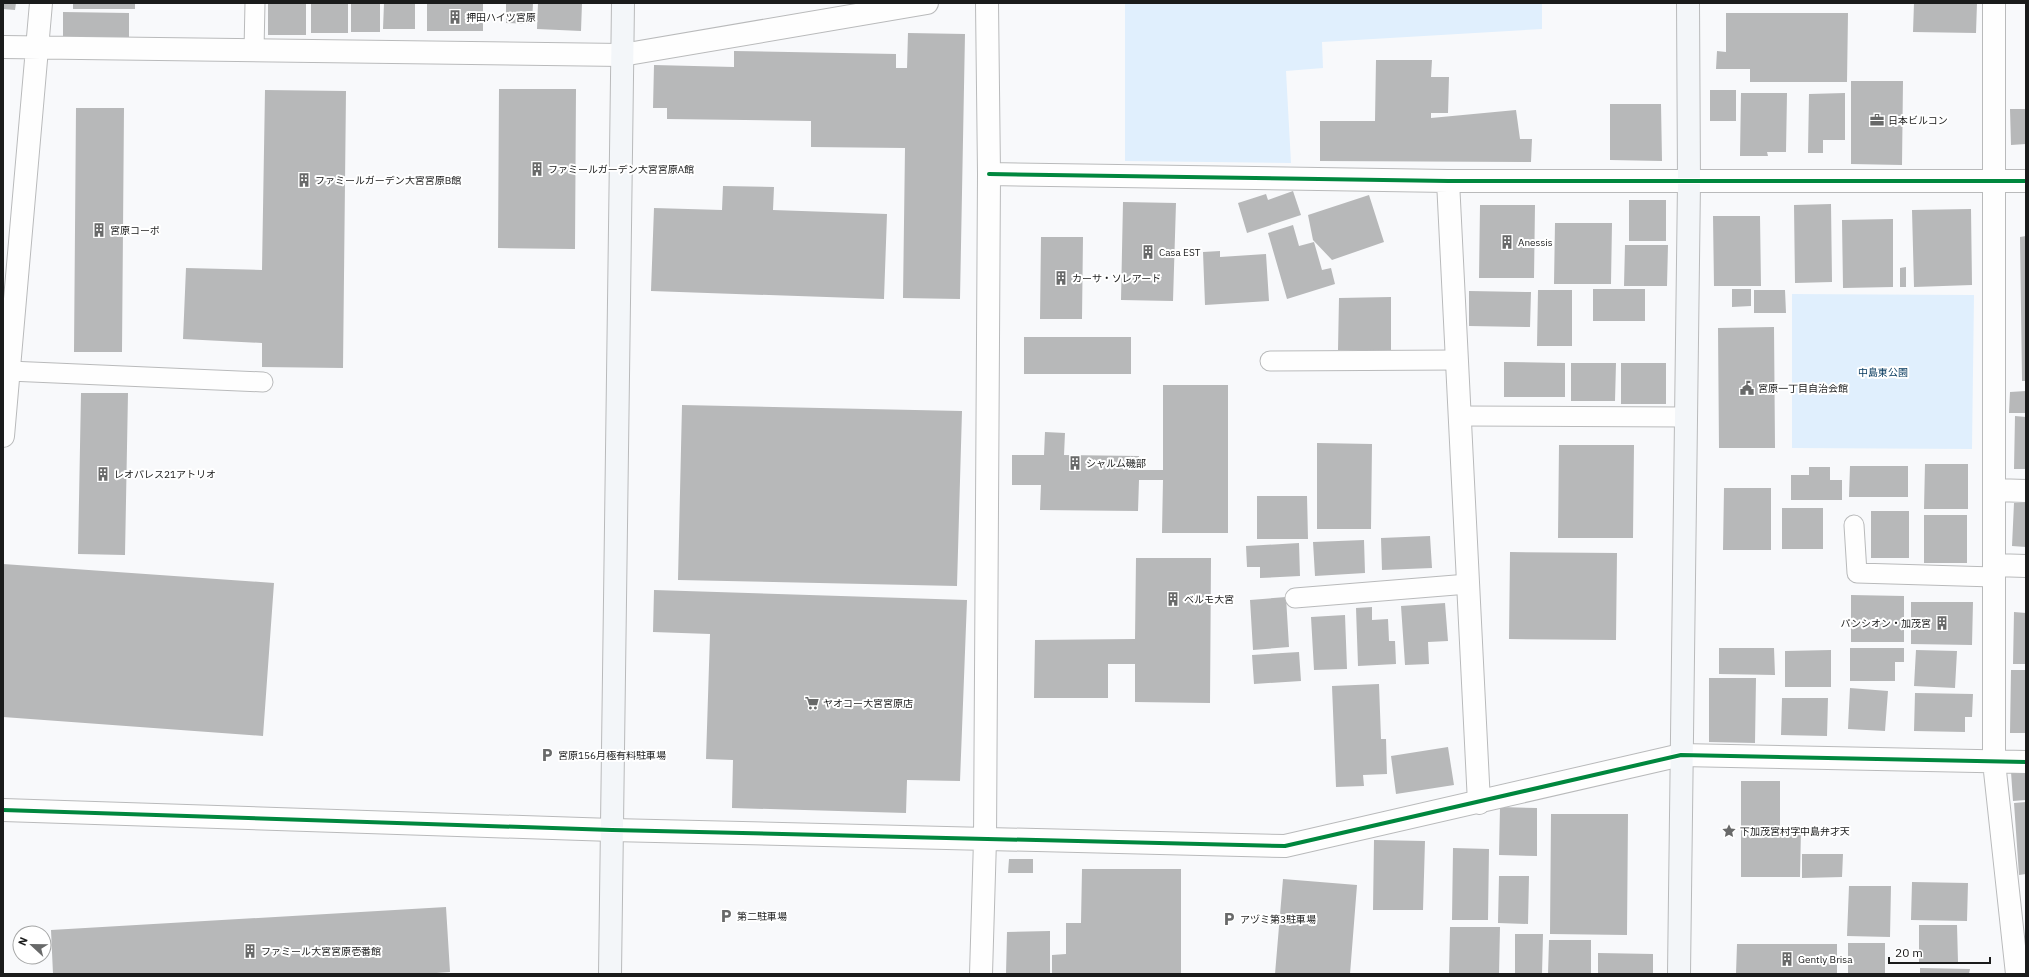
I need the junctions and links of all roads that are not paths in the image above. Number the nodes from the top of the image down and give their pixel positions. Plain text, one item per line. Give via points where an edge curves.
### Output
1 (40, 3) edge
2 (255, 3) edge
3 (623, 3) edge
4 (927, 3) edge
5 (987, 3) edge
6 (1688, 3) edge
7 (1994, 3) edge
8 (3, 47) edge
9 (38, 47) junction
10 (254, 50) junction
11 (622, 55) junction
12 (989, 174) junction
13 (1448, 181) junction
14 (1994, 181) junction
15 (2026, 181) edge
16 (1689, 182) junction
17 (1457, 360) junction
18 (1270, 361) dead end
19 (9, 371) junction
20 (262, 382) dead end
21 (1460, 416) junction
22 (1685, 417) junction
23 (3, 436) edge
24 (1994, 490) junction
25 (2026, 491) edge
26 (1854, 525) dead end
27 (2026, 566) edge
28 (1994, 571) junction
29 (1468, 584) junction
30 (1295, 598) dead end
31 (1681, 755) junction
32 (1994, 762) junction
33 (2026, 762) edge
34 (1479, 803) junction
35 (3, 810) edge
36 (612, 830) junction
37 (986, 840) junction
38 (610, 974) edge
39 (981, 974) edge
40 (1679, 974) edge
41 (2017, 974) edge

1 - 9 street
2 - 10 lane
3 - 11 street
4 - 11 street
5 - 12 street
6 - 16 street
7 - 14 street
8 - 9 street
9 - 10 street
9 - 19 street
10 - 11 street
11 - 36 street
12 - 13 street
12 - 37 street
13 - 16 street
13 - 17 street
14 - 15 street
14 - 16 street
14 - 24 street
16 - 22 street
17 - 18 lane
17 - 21 street
19 - 20 lane
19 - 23 street
21 - 22 lane
21 - 29 street
22 - 31 street
24 - 25 street
24 - 28 street
26 - 28 lane via 1857,573
27 - 28 street
28 - 32 street
29 - 30 lane
29 - 34 street
31 - 32 street
31 - 34 street
31 - 40 street
32 - 33 street
32 - 41 street
34 - 37 street via 1285,846
35 - 36 street
36 - 37 street
36 - 38 street
37 - 39 street

